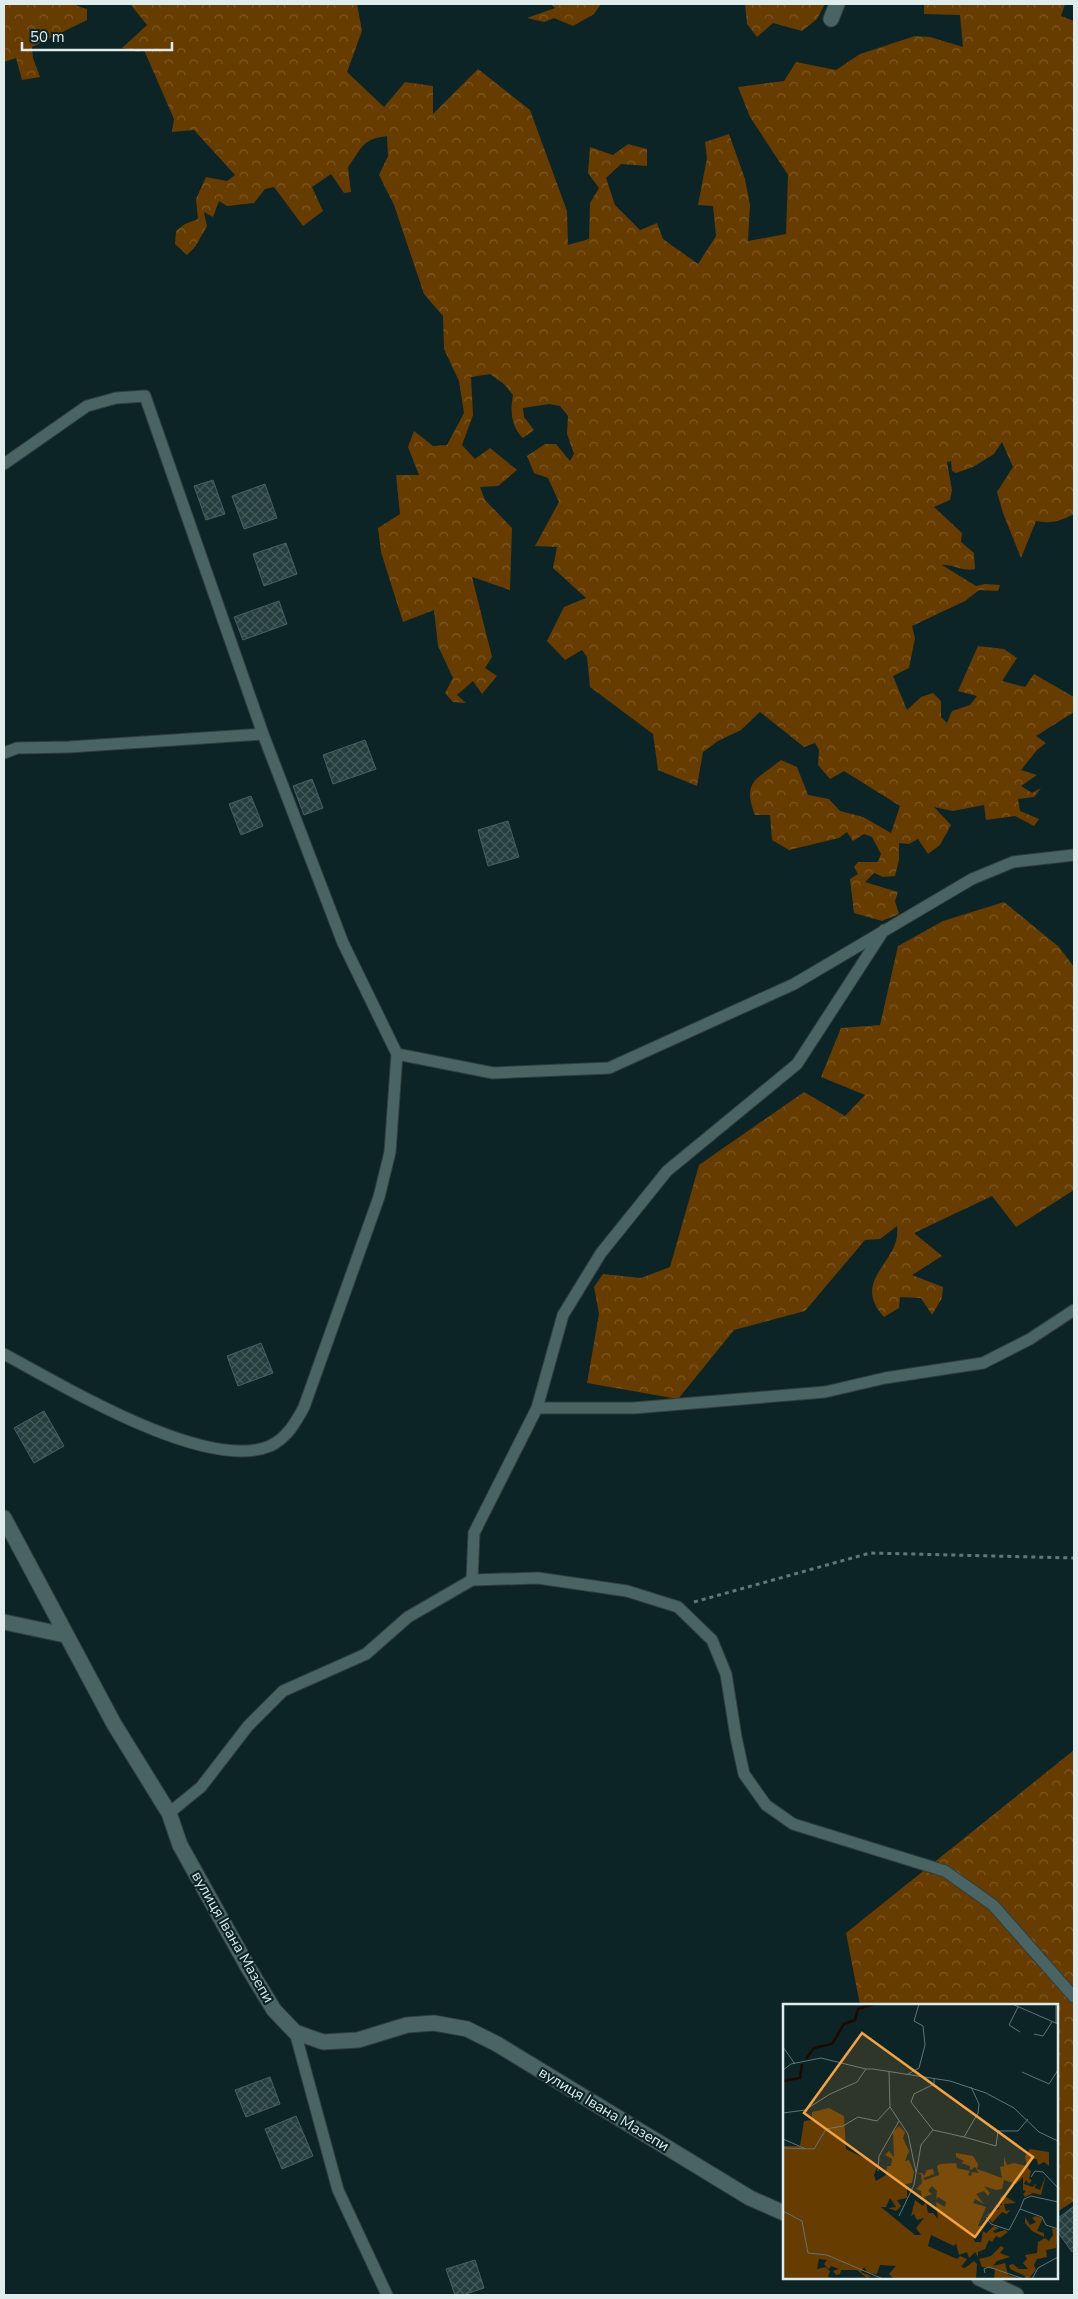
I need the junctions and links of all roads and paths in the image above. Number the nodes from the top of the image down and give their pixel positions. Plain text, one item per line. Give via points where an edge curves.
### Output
1 (837, 4) edge
2 (831, 19) dead end
3 (4, 464) edge
4 (263, 734) junction
5 (4, 753) edge
6 (1074, 855) edge
7 (884, 930) junction
8 (397, 1054) junction
9 (1074, 1310) edge
10 (4, 1354) edge
11 (537, 1408) junction
12 (4, 1518) edge
13 (1074, 1558) edge
14 (472, 1580) junction
15 (678, 1607) junction
16 (4, 1622) edge
17 (65, 1635) junction
18 (169, 1812) junction
19 (1074, 1997) edge
20 (295, 2032) junction
21 (783, 2213) edge
22 (981, 2279) edge
23 (387, 2295) edge
24 (1016, 2295) edge

1 - 2 street
3 - 4 lane via 87,406 116,398 145,396
4 - 5 lane via 17,748
4 - 8 lane via 343,943
6 - 7 lane via 1012,862 972,879
7 - 8 lane via 794,984 610,1068 493,1073
7 - 11 lane via 796,1064 667,1171 601,1253 563,1315
8 - 10 lane via 390,1152 379,1197 304,1407 297,1422 279,1441 251,1450 207,1448 127,1419
9 - 11 lane via 1030,1339 983,1363 885,1378 825,1392 634,1408
11 - 14 lane via 474,1533
12 - 17 street, вулиця Івана Мазепи
13 - 15 path via 870,1553
14 - 15 lane via 548,1580 627,1591
14 - 18 lane via 408,1617 366,1654 283,1691 248,1726 201,1787
15 - 19 lane via 712,1640 726,1674 744,1774 766,1805 793,1824 944,1871 993,1905
16 - 17 street
17 - 18 street, вулиця Івана Мазепи via 114,1724
18 - 20 street, вулиця Івана Мазепи via 180,1845 249,1970 274,2010
20 - 21 street, вулиця Івана Мазепи via 323,2042 358,2040 407,2025 434,2023 467,2030 497,2044 750,2198
20 - 23 lane via 338,2190
22 - 24 street

